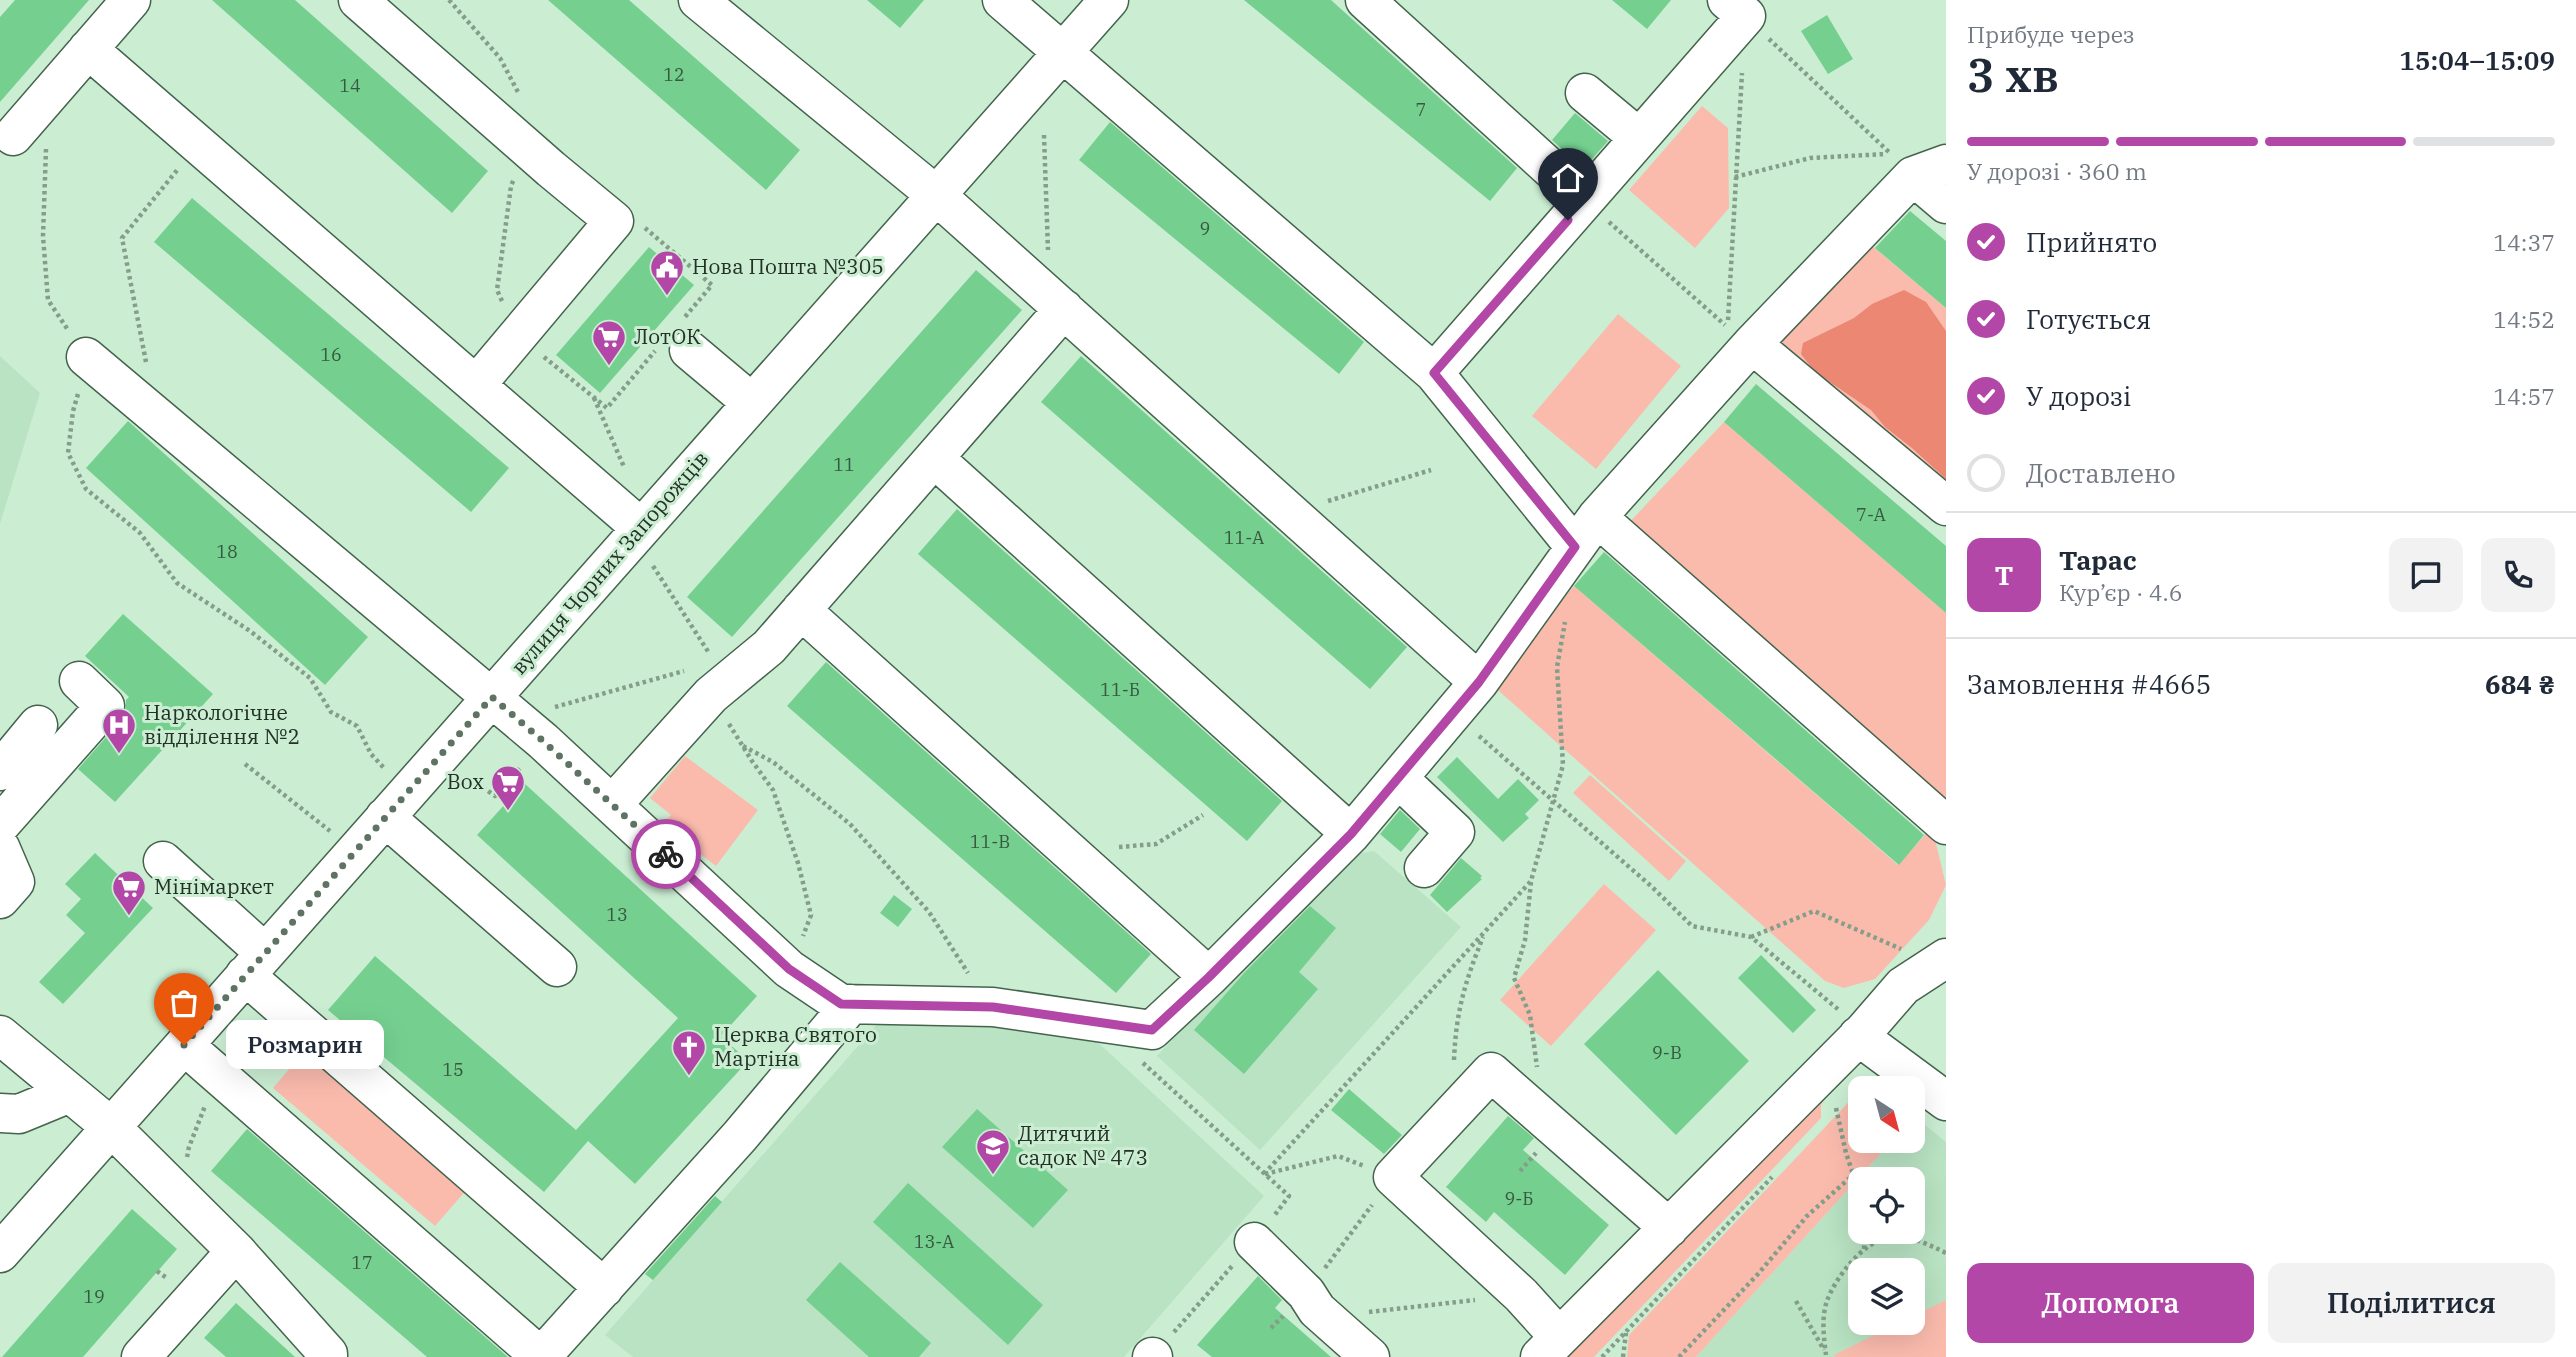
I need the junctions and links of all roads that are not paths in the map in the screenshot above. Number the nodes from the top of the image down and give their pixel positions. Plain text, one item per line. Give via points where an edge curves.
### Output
1 (131, 0) edge
2 (358, 0) edge
3 (698, 0) edge
4 (1002, 0) edge
5 (1109, 0) edge
6 (1364, 0) edge
7 (1736, 8) edge
8 (88, 49) junction
9 (1062, 53) junction
10 (1586, 93) dead end
11 (13, 136) dead end
12 (1639, 138) junction
13 (1916, 164) edge
14 (936, 195) junction
15 (1585, 200) junction
16 (1946, 204) edge
17 (1057, 303) junction
18 (675, 341) road end
19 (1752, 344) junction
20 (87, 358) road end
21 (1434, 373) junction
22 (477, 384) junction
23 (752, 403) junction
24 (934, 458) junction
25 (1946, 506) edge
26 (1597, 517) junction
27 (642, 528) junction
28 (1575, 547) junction
29 (801, 610) junction
30 (79, 681) dead end
31 (1479, 682) junction
32 (492, 697) junction
33 (38, 725) dead end
34 (0, 771) edge
35 (1398, 778) junction
36 (612, 805) junction
37 (385, 817) junction
38 (0, 825) edge
39 (1946, 825) edge
40 (1351, 834) junction
41 (0, 847) edge
42 (163, 861) dead end
43 (1424, 868) dead end
44 (0, 898) edge
45 (1946, 958) edge
46 (255, 964) junction
47 (557, 967) dead end
48 (1209, 977) junction
49 (851, 1004) junction
50 (1861, 1033) junction
51 (0, 1035) edge
52 (184, 1045) junction
53 (70, 1093) junction
54 (1946, 1101) edge
55 (0, 1113) edge
56 (111, 1127) junction
57 (1669, 1228) junction
58 (1254, 1242) road end
59 (236, 1251) junction
60 (0, 1253) edge
61 (604, 1288) junction
62 (1550, 1347) edge
63 (141, 1357) edge
64 (328, 1357) edge
65 (541, 1357) edge
66 (1370, 1357) edge

1 - 8 street
2 - 22 street via 614,221
3 - 14 street
4 - 9 street
5 - 9 street, вулиця Чорних Запорожців
6 - 15 street
7 - 12 street
8 - 11 street
8 - 22 street
9 - 14 street, вулиця Чорних Запорожців
9 - 21 street
10 - 12 street
12 - 15 street
13 - 16 street
13 - 19 street
14 - 17 street
14 - 23 street, вулиця Чорних Запорожців
15 - 21 street
17 - 24 street
17 - 31 street
18 - 23 street
19 - 25 street
19 - 26 street
20 - 32 street
21 - 28 street
22 - 27 street
23 - 27 street, вулиця Чорних Запорожців
24 - 29 street
24 - 40 street
26 - 28 street
26 - 39 street
27 - 32 street, вулиця Чорних Запорожців
28 - 31 street
29 - 36 street via 769,647 705,676
29 - 48 street
30 - 38 street via 105,706
31 - 35 street
32 - 36 street via 549,724
32 - 37 street, вулиця Чорних Запорожців
33 - 34 street
35 - 40 street
35 - 43 street via 1455,832
36 - 49 street via 789,969 841,1004
37 - 46 street, вулиця Чорних Запорожців
37 - 47 street
40 - 48 street
41 - 44 street via 15,882
42 - 46 street
45 - 50 street via 1903,986
46 - 52 street, вулиця Чорних Запорожців
46 - 61 street
48 - 49 street via 1152,1030 993,1007
49 - 61 street
50 - 54 street
50 - 57 street
51 - 53 street
52 - 56 street, вулиця Чорних Запорожців
52 - 65 street
53 - 55 street via 19,1114
53 - 56 street
56 - 59 street
56 - 60 street, вулиця Чорних Запорожців
57 - 62 street
57 - 62 street via 1491,1072 1393,1177 1521,1295
58 - 66 street
59 - 63 street
59 - 64 street
61 - 65 street

